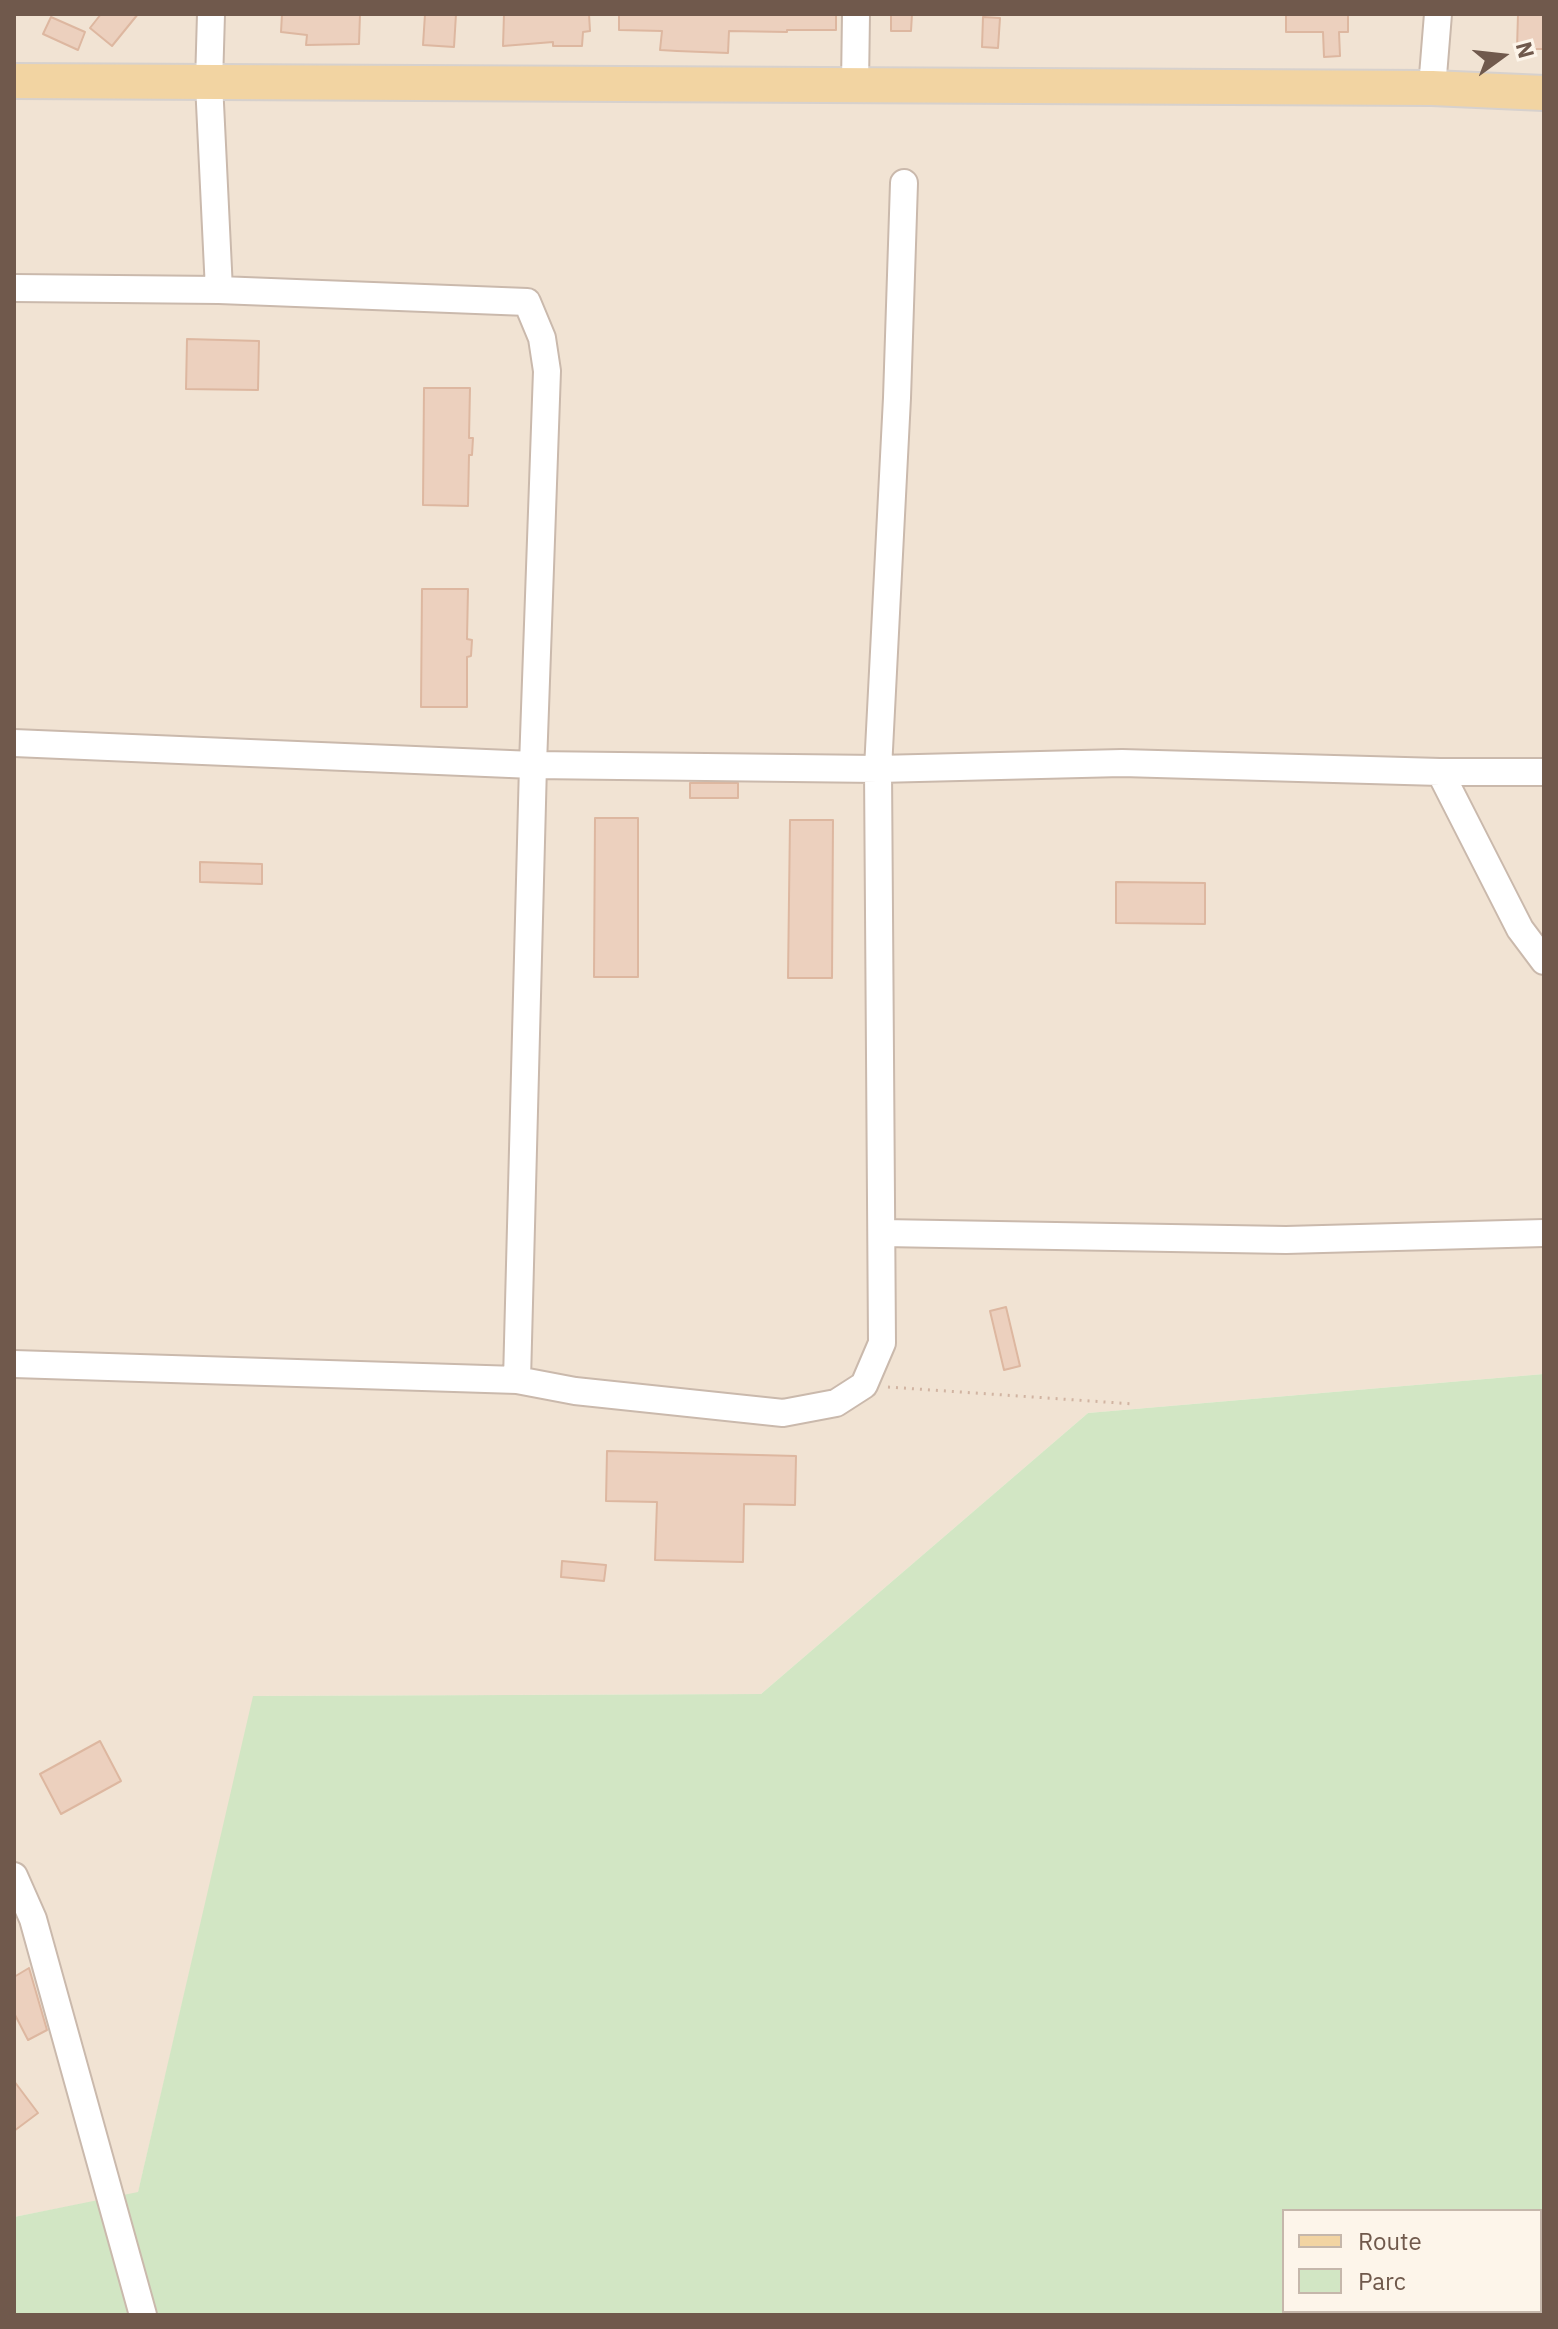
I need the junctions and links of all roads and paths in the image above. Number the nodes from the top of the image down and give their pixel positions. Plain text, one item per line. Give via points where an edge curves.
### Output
1 (211, 14) edge
2 (856, 14) edge
3 (1438, 14) edge
4 (14, 81) edge
5 (209, 83) junction
6 (855, 85) junction
7 (1432, 88) junction
8 (1544, 93) edge
9 (904, 183) dead end
10 (14, 288) edge
11 (219, 290) junction
12 (14, 743) edge
13 (533, 765) junction
14 (878, 769) junction
15 (1440, 772) junction
16 (1544, 772) edge
17 (1544, 961) edge
18 (883, 1233) junction
19 (1544, 1233) edge
20 (14, 1364) edge
21 (517, 1380) junction
22 (864, 1385) junction
23 (1134, 1404) dead end
24 (14, 1876) edge
25 (143, 2315) edge

1 - 5 street
2 - 6 street
3 - 7 street
4 - 5 main road
5 - 6 main road
5 - 11 street
6 - 7 main road
7 - 8 main road
9 - 14 street
10 - 11 street
11 - 13 street via 527,302 542,338 547,371
12 - 13 street
13 - 14 street
13 - 21 street
14 - 15 street via 1122,763
14 - 18 street
15 - 16 street
15 - 17 street via 1520,929
18 - 19 street via 1286,1240
18 - 22 street via 882,1343
20 - 21 street
21 - 22 street via 783,1413 836,1403
22 - 23 path
24 - 25 street via 33,1919

